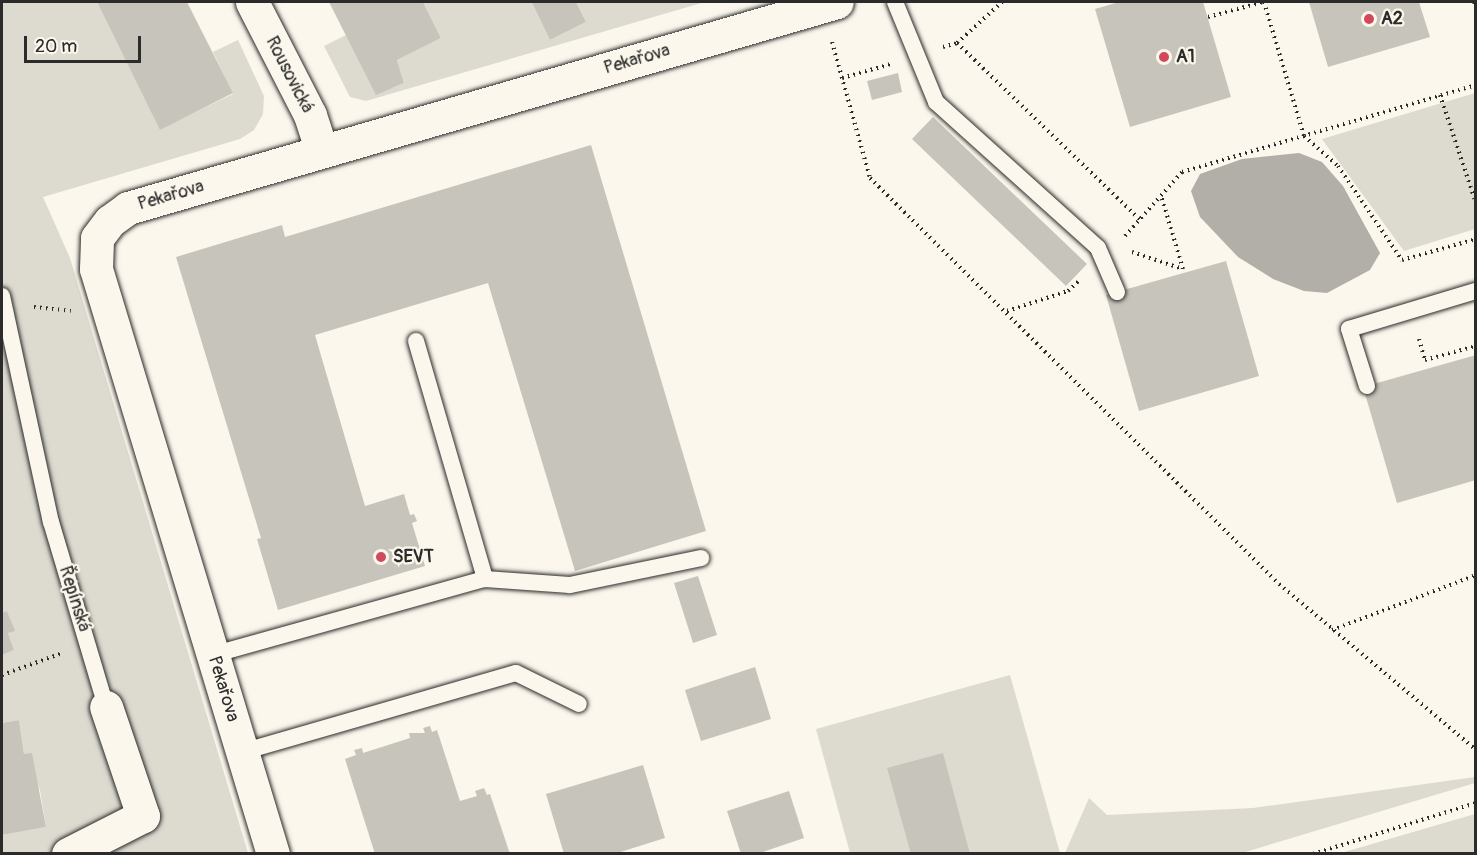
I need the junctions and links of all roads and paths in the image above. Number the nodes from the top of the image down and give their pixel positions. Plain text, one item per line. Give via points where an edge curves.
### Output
1 (252, 2) edge
2 (895, 2) edge
3 (1263, 2) edge
4 (1474, 2) edge
5 (829, 4) edge
6 (1476, 7) edge
7 (1208, 17) dead end
8 (957, 43) dead end
9 (1476, 85) edge
10 (1440, 95) junction
11 (1304, 136) junction
12 (322, 152) junction
13 (1161, 195) junction
14 (1476, 203) edge
15 (1140, 220) junction
16 (1476, 239) edge
17 (1109, 252) junction
18 (1476, 291) edge
19 (1118, 292) dead end
20 (2, 299) edge
21 (1412, 310) junction
22 (74, 311) dead end
23 (1007, 311) dead end
24 (416, 341) dead end
25 (1476, 346) edge
26 (1367, 386) dead end
27 (701, 558) dead end
28 (1476, 575) edge
29 (485, 579) junction
30 (1332, 630) junction
31 (88, 644) junction
32 (212, 655) junction
33 (2, 675) edge
34 (579, 704) dead end
35 (106, 707) joint
36 (1476, 750) edge
37 (242, 752) junction
38 (1476, 802) edge
39 (68, 854) edge
40 (273, 854) edge
41 (1313, 854) edge

1 - 12 street, Rousovická via 310,115
2 - 17 lane via 936,102 1098,248
3 - 7 path
3 - 11 path
4 - 6 path
5 - 12 street, Pekařova
5 - 30 path via 870,178 1279,584
8 - 15 path
9 - 10 path
10 - 11 path
10 - 14 path
11 - 13 path via 1182,172
11 - 16 path via 1338,166 1402,261
12 - 32 street, Pekařova via 128,208 110,221 97,238 96,268
13 - 15 path
13 - 17 path via 1183,270
15 - 17 path
17 - 19 lane
17 - 23 path via 1068,291
18 - 21 lane
20 - 22 path
20 - 31 lane, Řepínská via 51,522
21 - 25 path via 1425,360
21 - 26 lane via 1348,329
24 - 29 lane
27 - 29 lane via 570,585
28 - 30 path
29 - 32 lane
30 - 36 path
31 - 33 path
31 - 35 lane, Řepínská
32 - 37 street, Pekařova
34 - 37 lane via 516,673
35 - 39 street, Řepínská via 143,816
37 - 40 street, Pekařova
38 - 41 path

